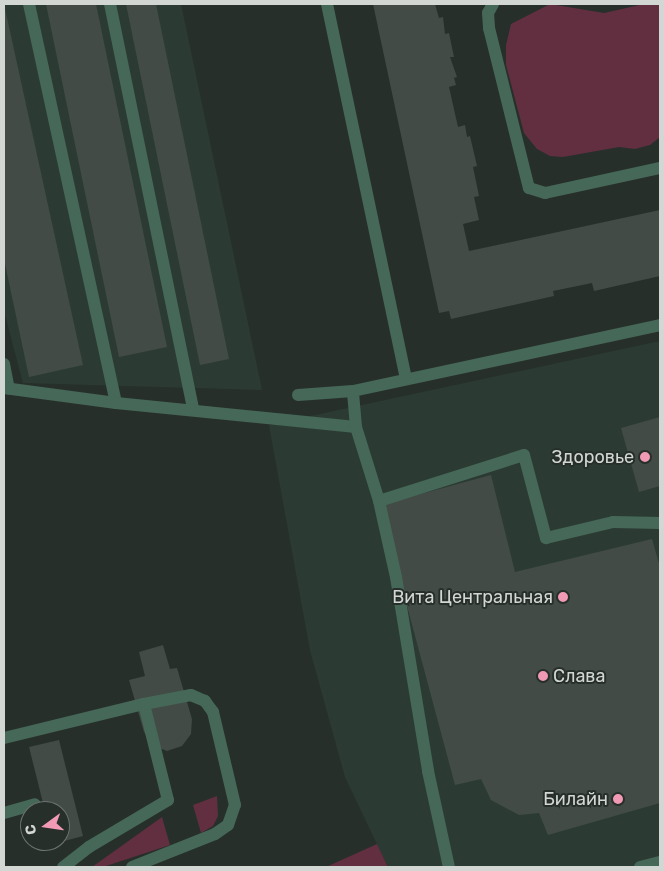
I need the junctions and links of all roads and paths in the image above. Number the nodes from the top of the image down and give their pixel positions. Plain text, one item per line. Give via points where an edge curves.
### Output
1 (29, 4) edge
2 (110, 4) edge
3 (326, 4) edge
4 (492, 4) edge
5 (660, 168) edge
6 (660, 325) edge
7 (4, 364) edge
8 (406, 379) junction
9 (6, 388) edge
10 (353, 391) junction
11 (298, 395) dead end
12 (116, 403) junction
13 (193, 410) junction
14 (356, 426) junction
15 (379, 501) junction
16 (660, 523) edge
17 (144, 704) junction
18 (4, 738) edge
19 (20, 808) edge
20 (4, 813) edge
21 (660, 862) edge
22 (63, 867) edge
23 (132, 867) edge
24 (449, 867) edge
25 (640, 867) edge

1 - 12 lane
2 - 13 lane
3 - 8 lane
4 - 5 lane via 488,13 489,28 528,188 545,193
6 - 8 lane
7 - 9 lane
8 - 10 lane
9 - 12 lane
10 - 11 lane
10 - 14 lane
12 - 13 lane
13 - 14 lane
14 - 15 lane
15 - 16 lane via 524,455 546,538 613,522
15 - 24 lane via 396,577 428,771
17 - 18 lane
17 - 22 lane via 168,800 89,847
17 - 23 lane via 191,694 205,701 213,712 235,805 228,826 215,834
19 - 20 lane
21 - 25 lane

